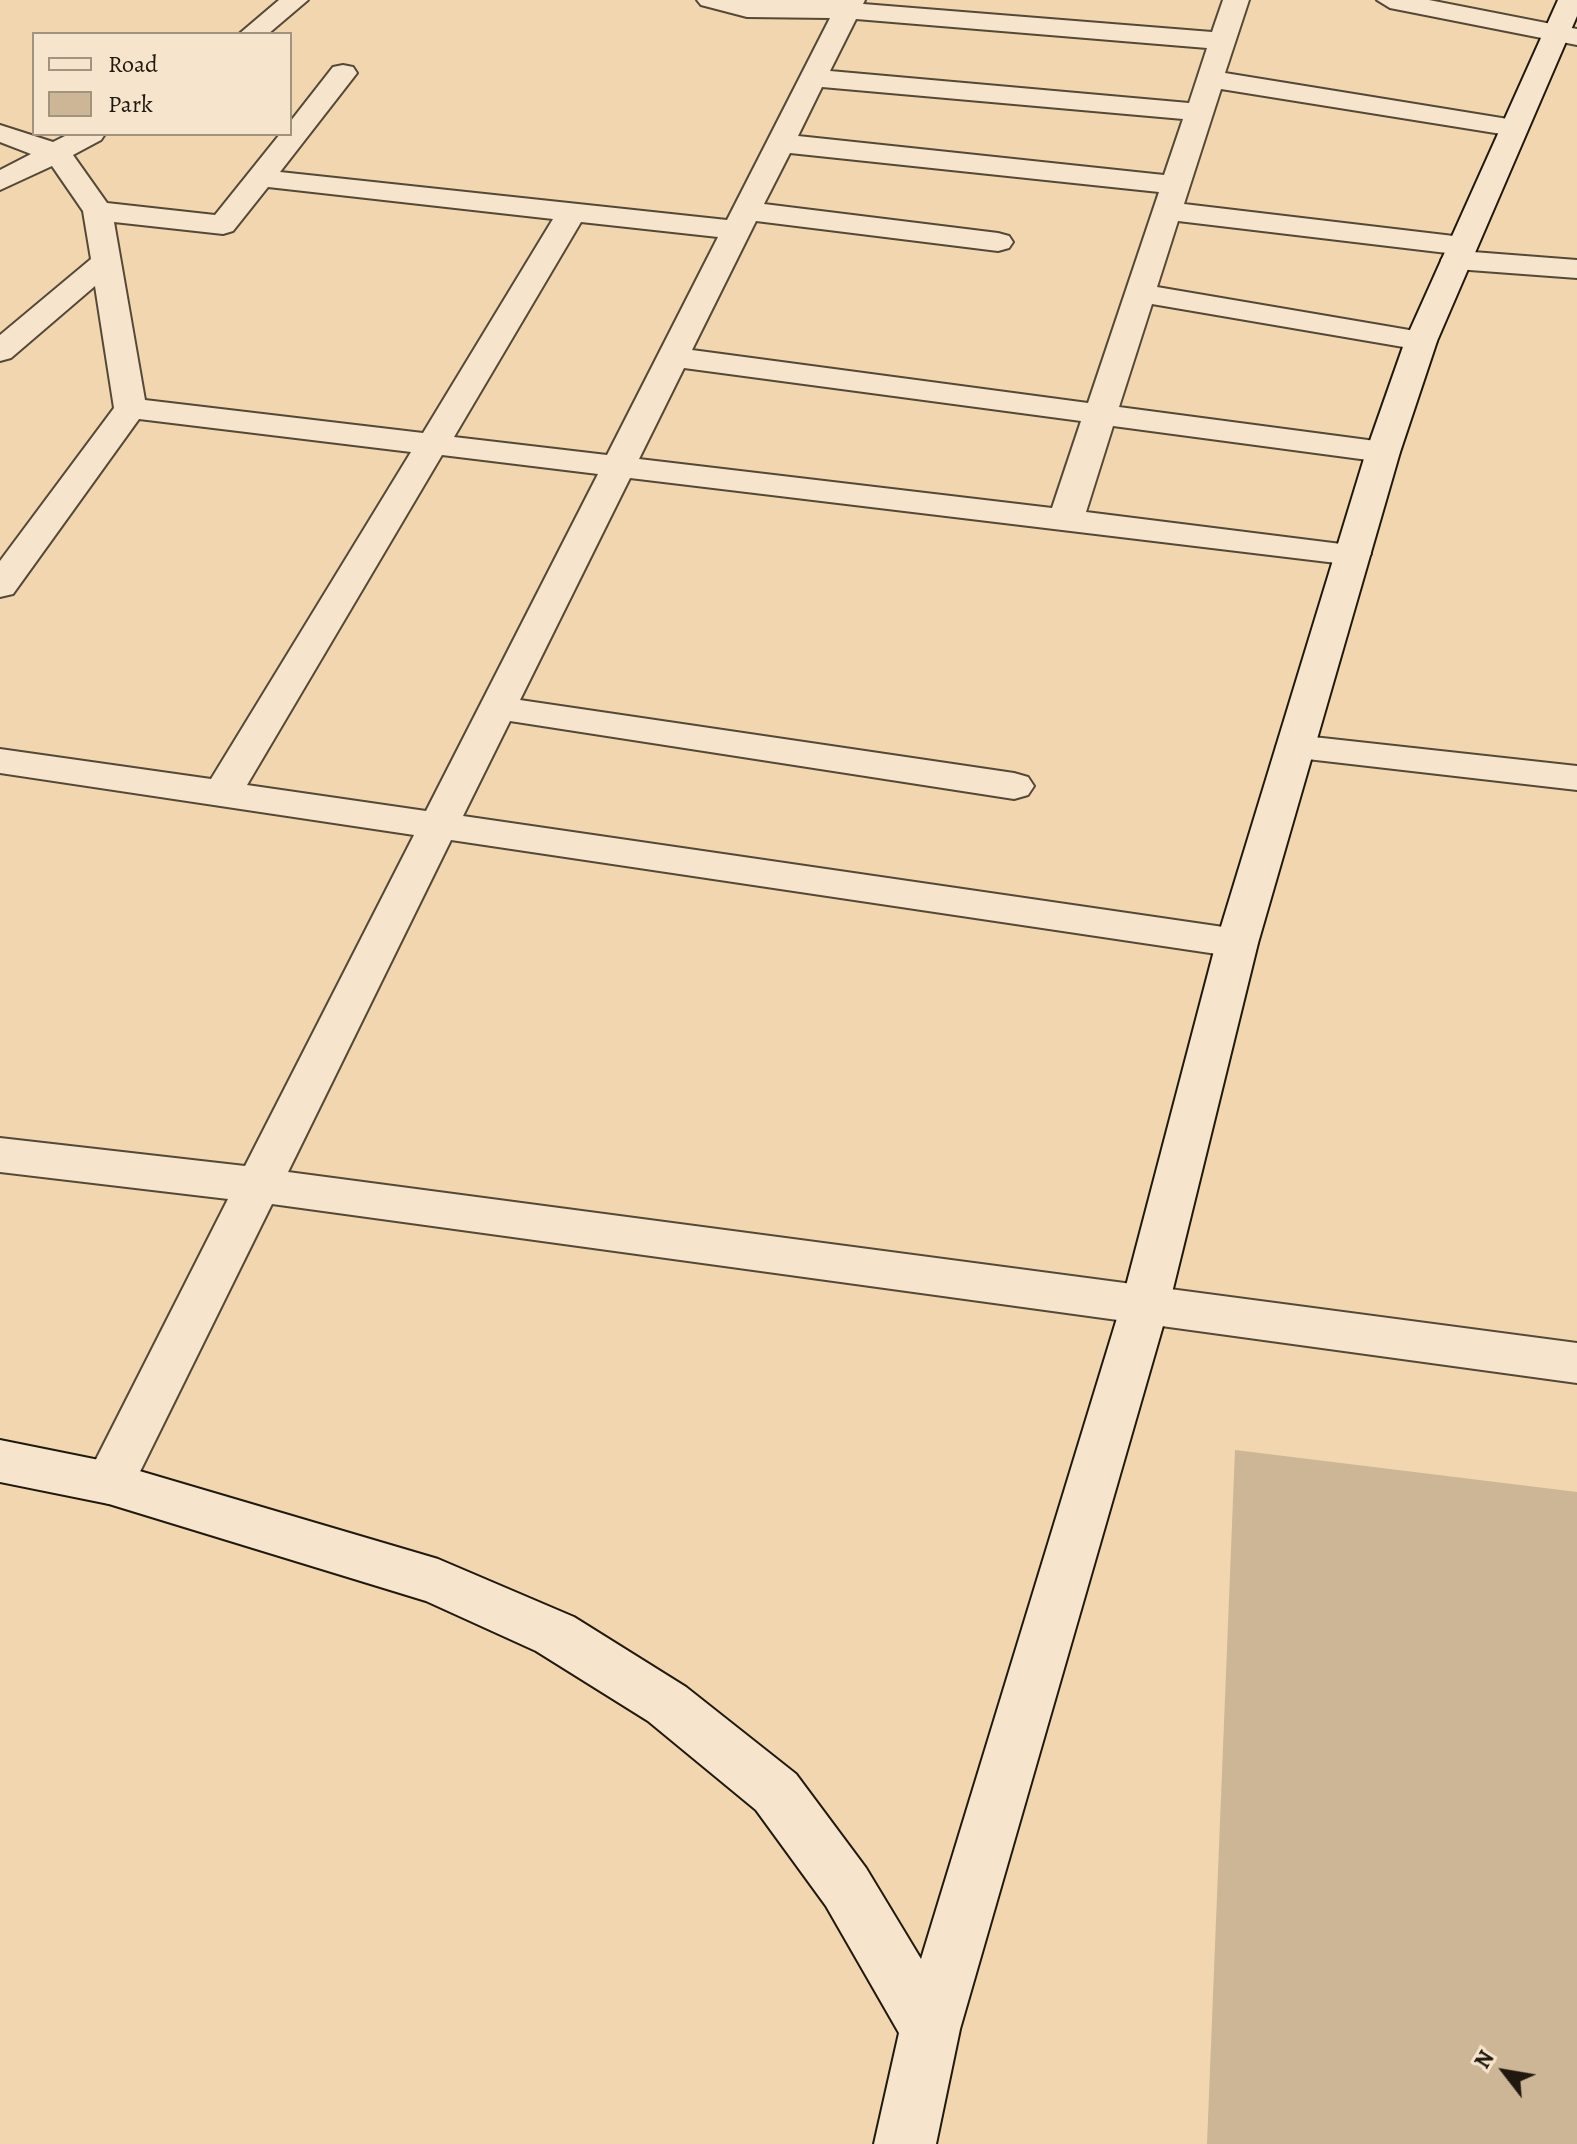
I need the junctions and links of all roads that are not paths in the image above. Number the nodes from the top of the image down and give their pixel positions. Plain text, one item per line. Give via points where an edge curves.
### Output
1 (295, 0) edge
2 (710, 0) edge
3 (1236, 0) edge
4 (1390, 0) edge
5 (850, 5) edge
6 (1568, 23) edge
7 (255, 32) edge
8 (1223, 41) junction
9 (343, 73) dead end
10 (813, 78) junction
11 (1210, 79) junction
12 (1200, 112) junction
13 (1514, 128) junction
14 (0, 133) edge
15 (87, 136) edge
16 (780, 143) junction
17 (57, 153) junction
18 (260, 178) junction
19 (0, 181) edge
20 (1171, 198) junction
21 (98, 211) junction
22 (572, 212) junction
23 (742, 220) junction
24 (998, 242) dead end
25 (1459, 253) junction
26 (106, 261) junction
27 (1577, 269) edge
28 (1140, 293) junction
29 (1421, 341) junction
30 (0, 351) edge
31 (673, 357) junction
32 (130, 408) junction
33 (1101, 414) junction
34 (432, 444) junction
35 (1383, 452) junction
36 (619, 466) junction
37 (1066, 519) junction
38 (0, 528) edge
39 (37, 534) junction
40 (1353, 554) junction
41 (0, 586) edge
42 (498, 708) junction
43 (1295, 747) junction
44 (0, 761) edge
45 (1577, 778) edge
46 (1014, 786) dead end
47 (222, 794) junction
48 (439, 825) junction
49 (1237, 943) junction
50 (0, 1155) edge
51 (259, 1185) junction
52 (1145, 1305) junction
53 (1577, 1363) edge
54 (0, 1461) edge
55 (109, 1483) junction
56 (930, 2029) junction
57 (905, 2144) edge

1 - 7 street
2 - 5 street via 747,9
3 - 8 street
4 - 6 street
5 - 8 street
5 - 10 street
6 - 13 street
8 - 11 street
9 - 18 street
10 - 12 street
10 - 16 street
11 - 12 street
11 - 13 street
12 - 20 street
13 - 25 street
14 - 17 street
15 - 17 street
16 - 20 street
16 - 23 street
17 - 19 street
17 - 21 street
18 - 21 street via 223,225
18 - 22 street
20 - 25 street
20 - 28 street
21 - 26 street
22 - 23 street
22 - 34 street
23 - 24 street
23 - 31 street
25 - 27 street
25 - 29 street
26 - 30 street
26 - 32 street
28 - 29 street
28 - 33 street
29 - 35 street
31 - 33 street
31 - 36 street
32 - 34 street
32 - 39 street
33 - 35 street
33 - 37 street
34 - 36 street
34 - 47 street
35 - 40 street
36 - 37 street
36 - 42 street
37 - 40 street
38 - 39 street
39 - 41 street
40 - 43 street
42 - 46 street
42 - 48 street
43 - 45 street
43 - 49 street
44 - 47 street
47 - 48 street
48 - 49 street
48 - 51 street
49 - 52 street
50 - 51 street
51 - 52 street
51 - 55 street
52 - 53 street
52 - 56 street
54 - 55 street
55 - 56 street via 438,1582 555,1634 667,1704 776,1792 846,1887
56 - 57 street

